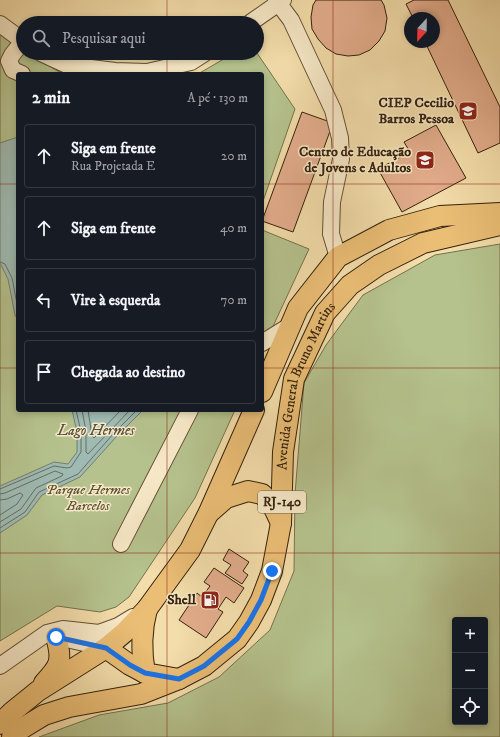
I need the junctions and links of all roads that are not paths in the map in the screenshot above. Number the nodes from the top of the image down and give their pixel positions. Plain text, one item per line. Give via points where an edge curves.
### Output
1 (279, 1) edge
2 (259, 16) edge
3 (0, 24) edge
4 (16, 36) edge
5 (16, 50) edge
6 (56, 60) edge
7 (194, 60) edge
8 (18, 72) edge
9 (116, 72) edge
10 (116, 72) edge
11 (147, 72) edge
12 (147, 72) edge
13 (500, 213) edge
14 (500, 226) edge
15 (338, 256) junction
16 (291, 325) junction
17 (264, 342) edge
18 (264, 387) edge
19 (189, 412) edge
20 (250, 413) edge
21 (209, 512) junction
22 (281, 523) junction
23 (121, 544) dead end
24 (147, 609) junction
25 (52, 635) junction
26 (106, 648) junction
27 (0, 666) edge
28 (145, 673) junction
29 (179, 679) junction
30 (38, 691) junction
31 (0, 724) edge
32 (12, 737) edge

1 - 2 street
1 - 15 street via 329,103 340,138 341,159 332,202 331,234
3 - 4 street
5 - 8 street via 9,61 13,70
6 - 10 street via 67,65
7 - 11 street
9 - 12 street
13 - 15 main road, Avenida General Bruno Martins via 440,216 389,230
14 - 22 main road, Avenida General Bruno Martins / RJ-140 via 423,243 379,265 350,285 325,313 294,379 283,452
15 - 16 main road, Avenida General Bruno Martins via 298,308
16 - 17 street
16 - 18 main road, Avenida General Bruno Martins
19 - 23 street
20 - 21 main road
21 - 22 main road via 226,498 248,491 262,494 272,504
21 - 24 main road via 190,550
22 - 29 main road, Avenida General Bruno Martins / RJ-140 via 272,571 249,622 237,639 221,653 204,666
24 - 25 street via 118,626 99,633 63,629
24 - 26 main road
24 - 28 main road via 142,643
25 - 26 street
25 - 27 street
25 - 30 main road via 61,656 56,670
26 - 28 main road
26 - 30 main road
28 - 29 main road
29 - 32 main road, Avenida General Bruno Martins / RJ-140 via 141,694 69,707 44,715
30 - 31 main road

